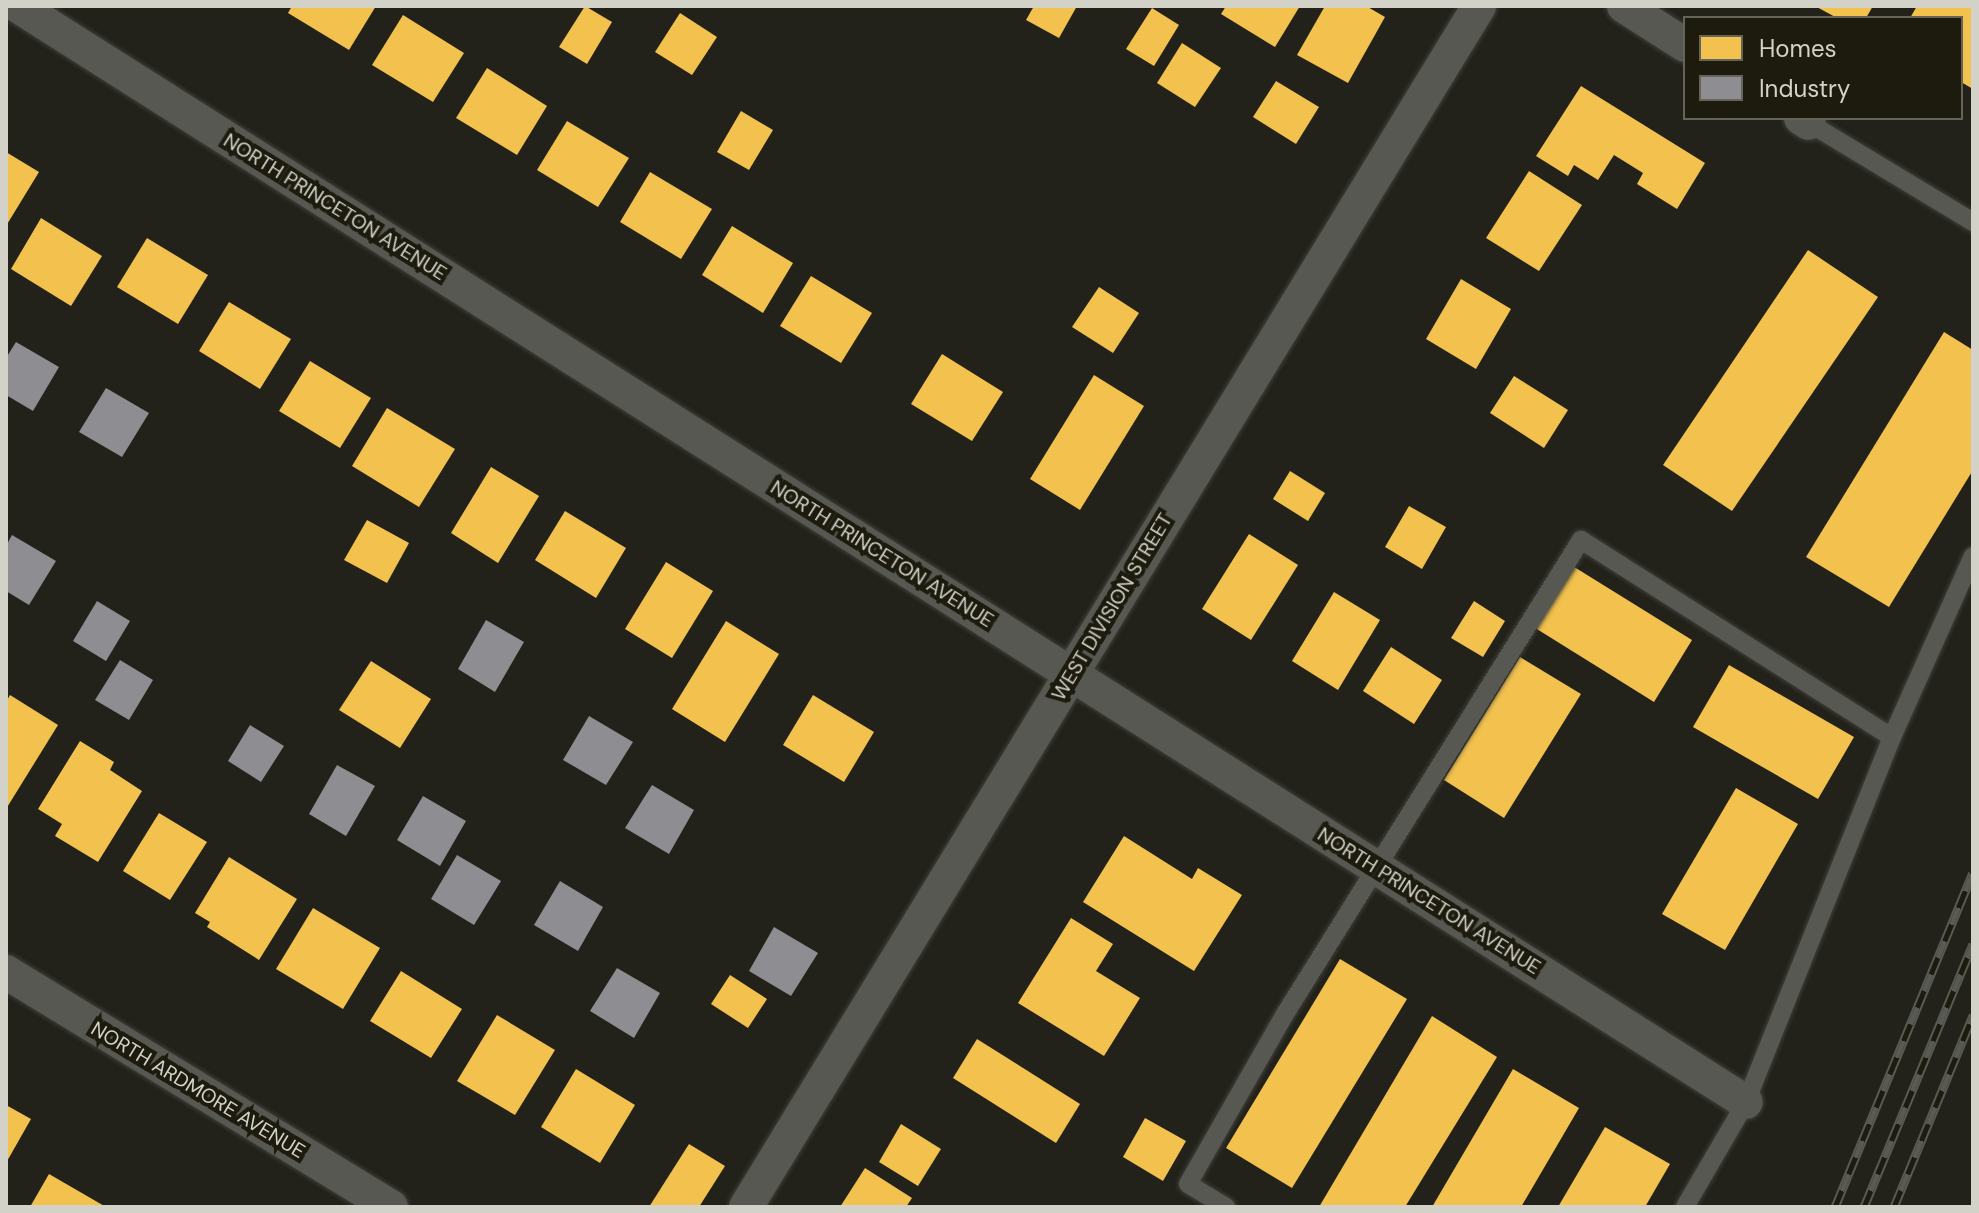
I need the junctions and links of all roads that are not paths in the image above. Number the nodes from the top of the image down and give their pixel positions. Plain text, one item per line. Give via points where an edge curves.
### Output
1 (18, 6) edge
2 (1479, 6) edge
3 (1624, 6) edge
4 (1683, 44) edge
5 (1805, 120) edge
6 (1973, 222) edge
7 (1973, 556) edge
8 (1071, 674) junction
9 (1892, 737) junction
10 (1376, 867) junction
11 (6, 972) edge
12 (1746, 1102) junction
13 (391, 1207) edge
14 (746, 1207) edge
15 (1226, 1207) edge
16 (1685, 1207) edge

1 - 8 street, NORTH PRINCETON AVENUE
2 - 8 street, WEST DIVISION STREET
3 - 4 street
5 - 6 lane
7 - 9 lane
8 - 10 street, NORTH PRINCETON AVENUE
8 - 14 street, WEST DIVISION STREET
9 - 10 lane via 1581,540
9 - 12 lane
10 - 12 street, NORTH PRINCETON AVENUE
10 - 15 lane via 1188,1184
11 - 13 street, NORTH ARDMORE AVENUE
12 - 16 lane

